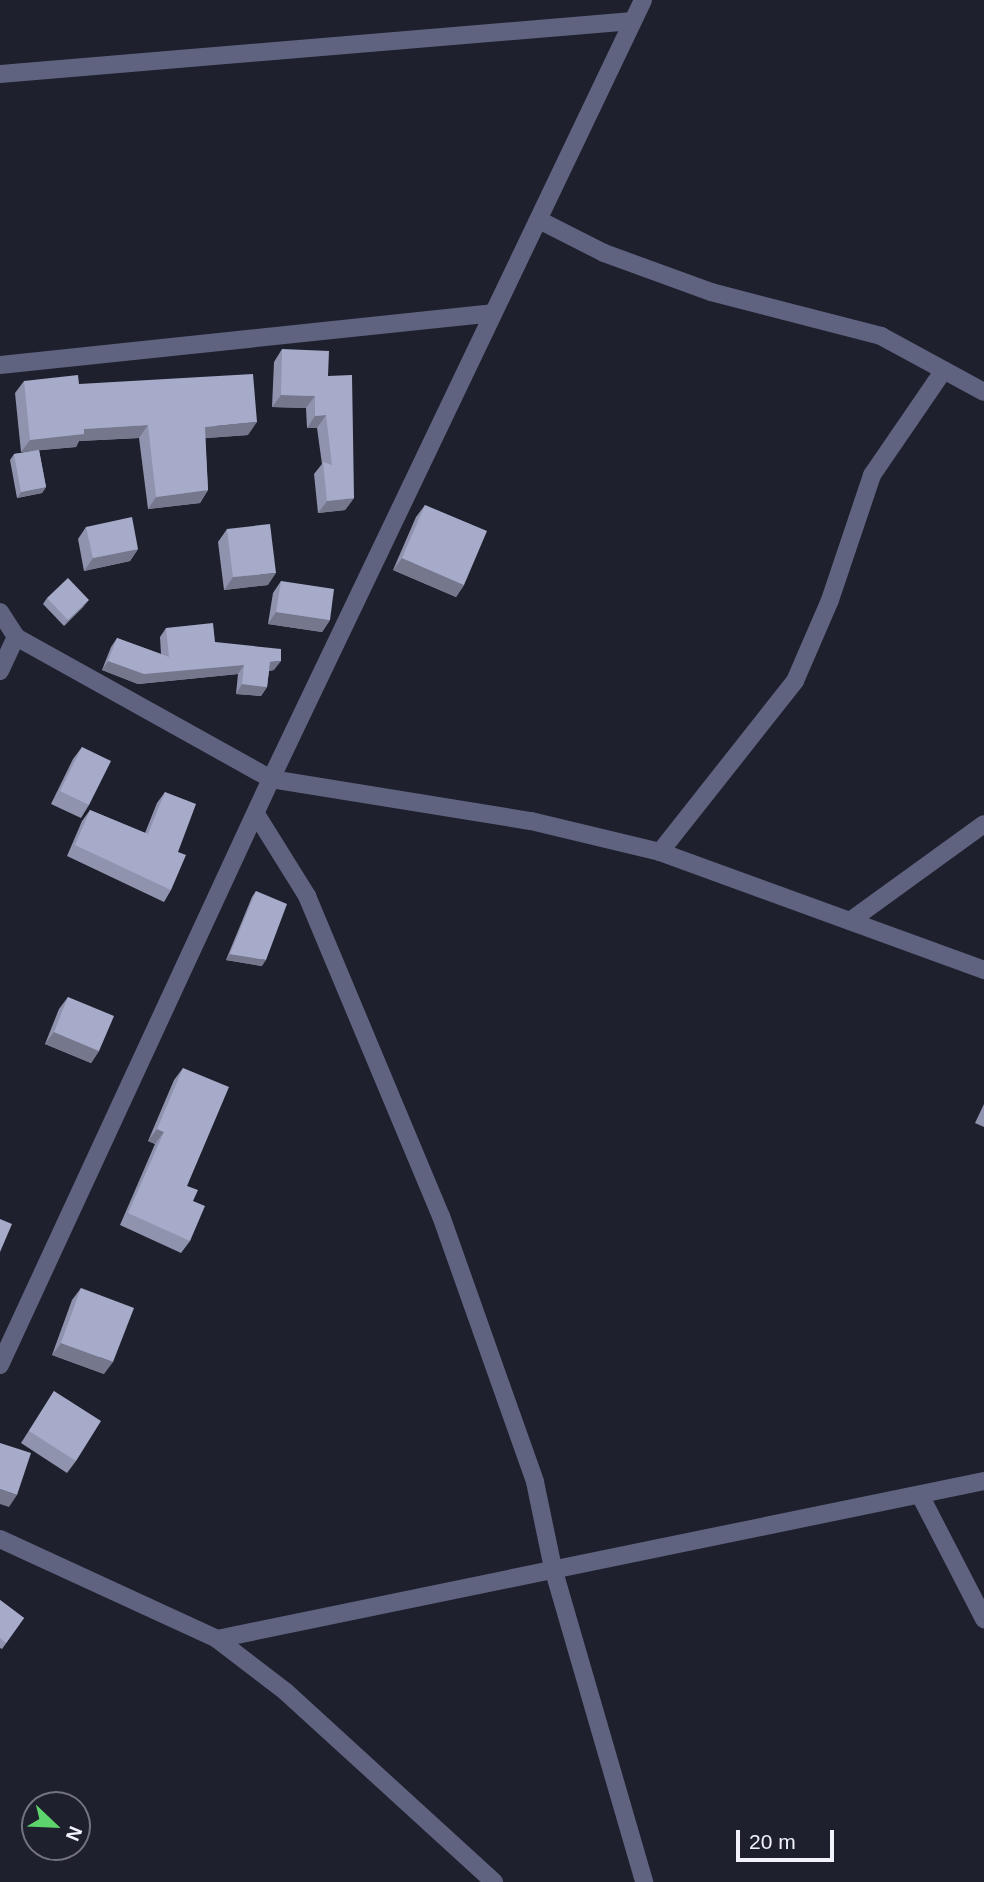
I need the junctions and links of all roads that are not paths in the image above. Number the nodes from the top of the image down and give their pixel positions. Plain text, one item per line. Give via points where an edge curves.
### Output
1 (643, 0) edge
2 (633, 21) junction
3 (0, 74) edge
4 (539, 220) junction
5 (492, 313) junction
6 (0, 365) edge
7 (944, 370) junction
8 (984, 392) edge
9 (0, 612) edge
10 (16, 637) junction
11 (0, 671) edge
12 (271, 779) junction
13 (256, 814) junction
14 (984, 824) edge
15 (660, 852) junction
16 (850, 921) junction
17 (984, 970) edge
18 (0, 1365) edge
19 (984, 1481) edge
20 (920, 1495) junction
21 (0, 1539) edge
22 (553, 1567) junction
23 (984, 1619) edge
24 (217, 1639) junction
25 (494, 1882) edge
26 (644, 1882) edge

1 - 2 street
2 - 3 street
2 - 4 street
4 - 5 street
4 - 7 street via 604,253 711,292 881,336
5 - 6 street
5 - 12 street
7 - 8 street
7 - 15 street via 872,475 830,600 795,681
9 - 10 street
10 - 11 street
10 - 12 street
12 - 13 street
12 - 15 street via 531,821
13 - 18 street
13 - 22 street via 307,896 441,1216 535,1482
14 - 16 street
15 - 16 street
16 - 17 street
19 - 20 street
20 - 22 street
20 - 23 street
21 - 24 street
22 - 24 street
22 - 26 street
24 - 25 street via 286,1692

